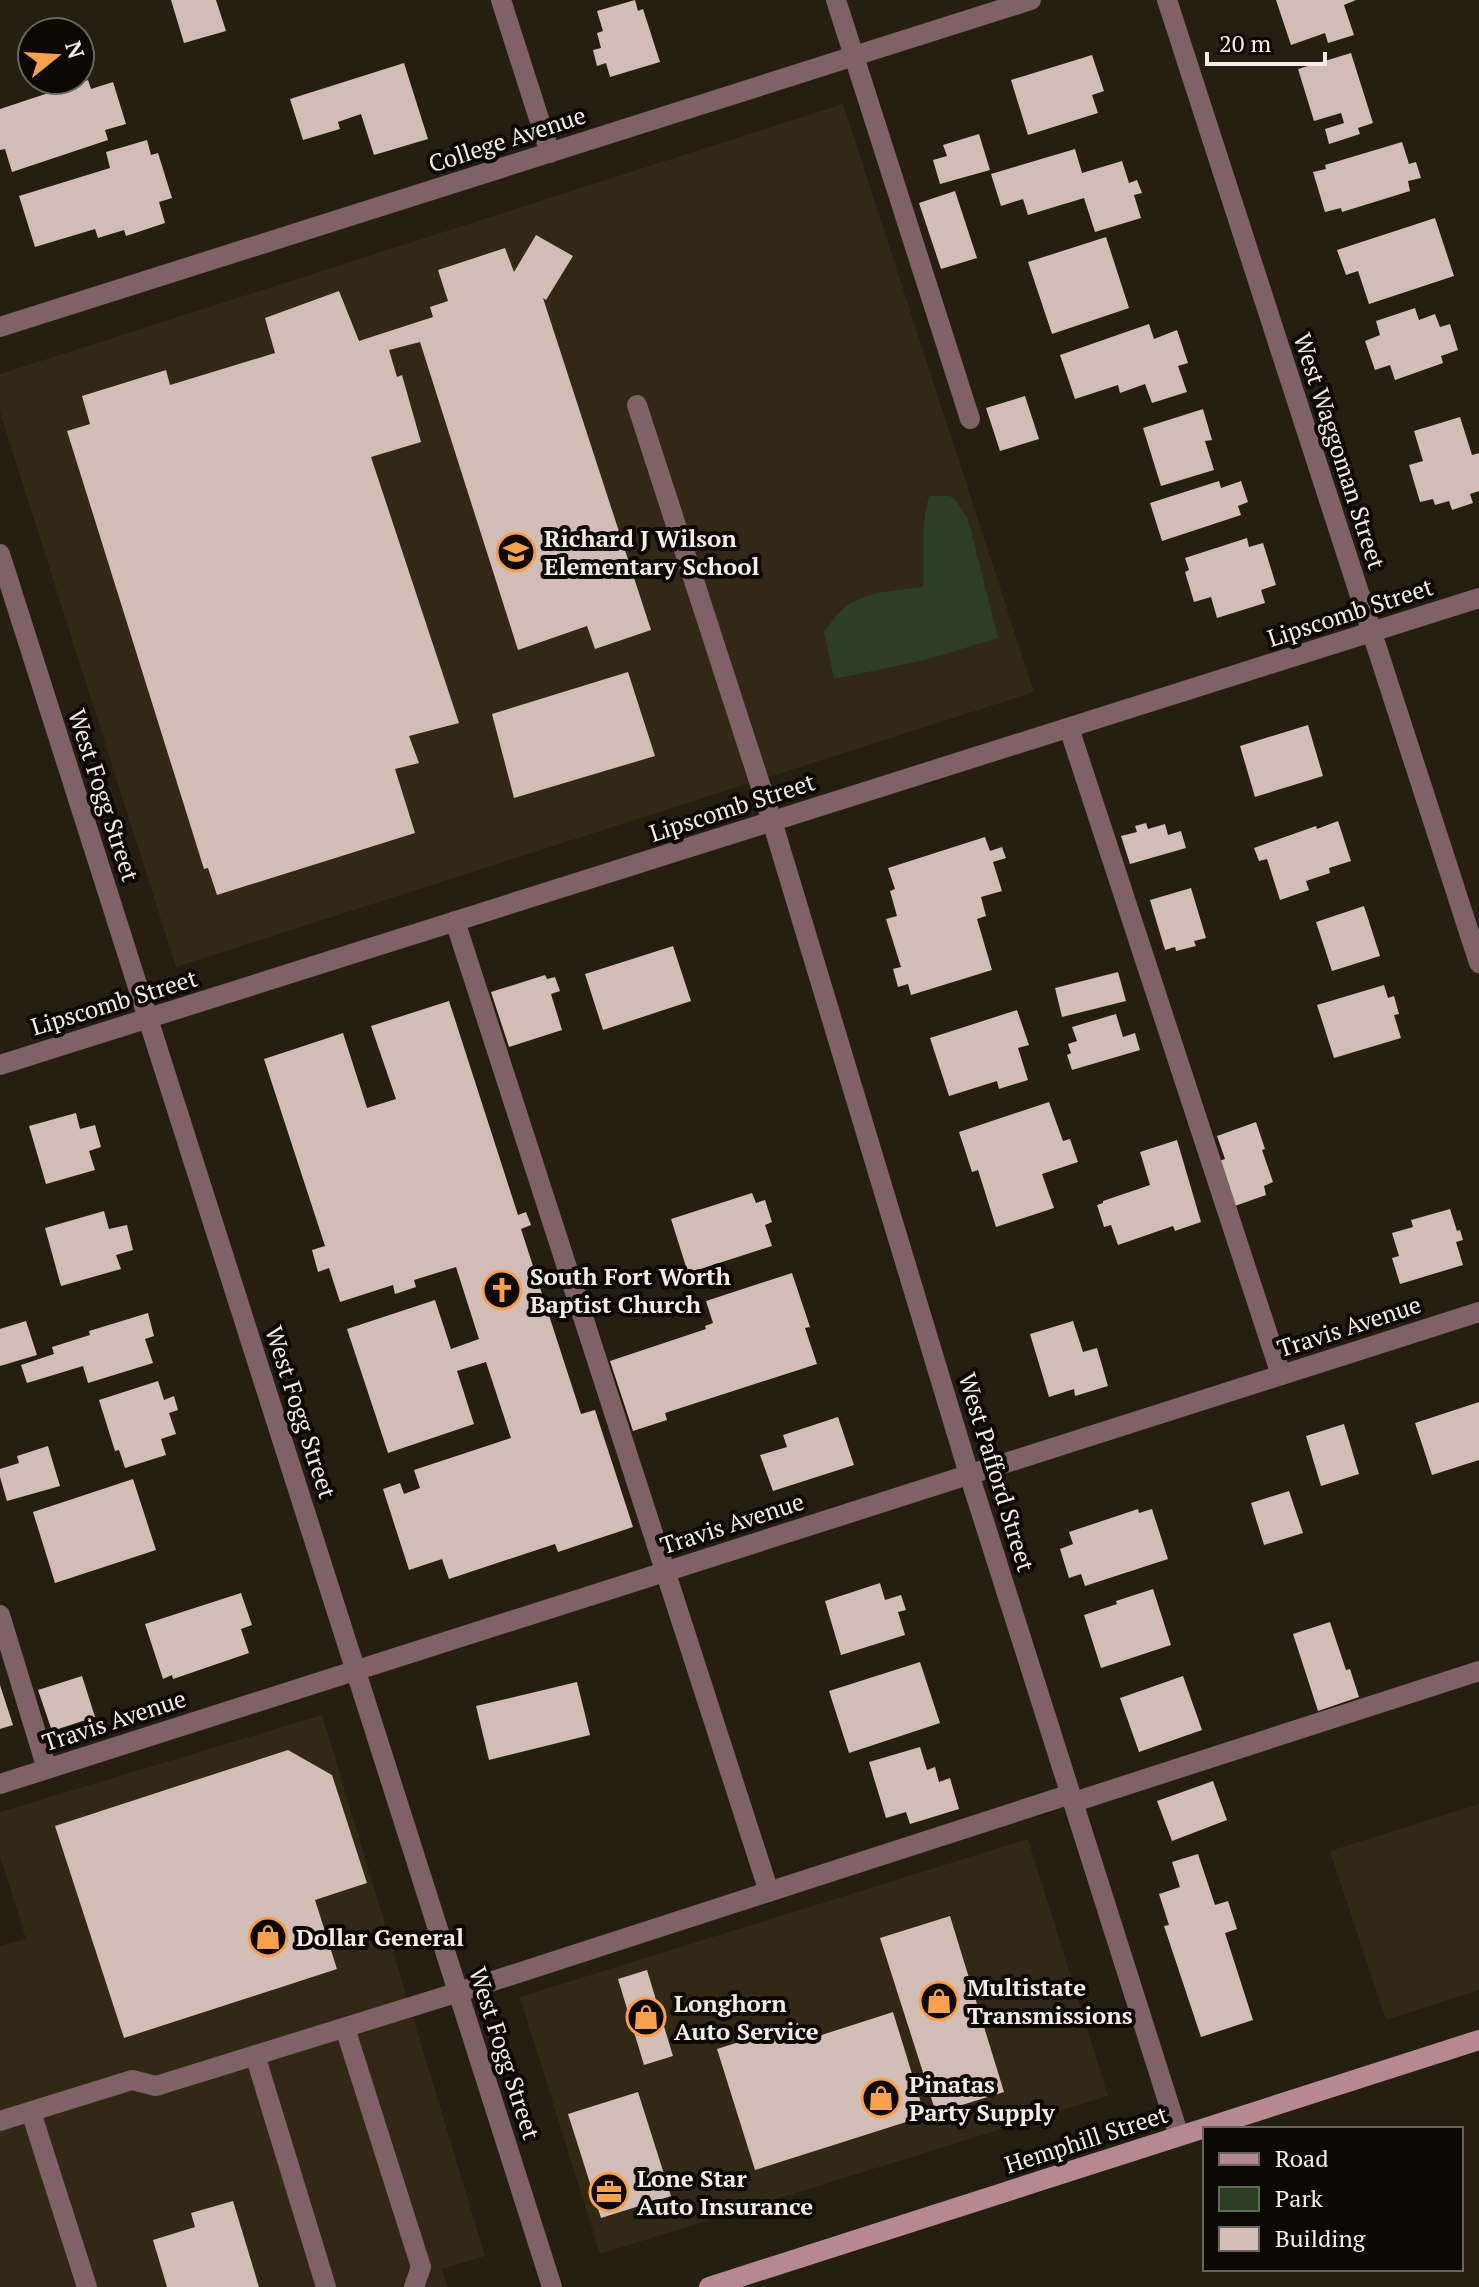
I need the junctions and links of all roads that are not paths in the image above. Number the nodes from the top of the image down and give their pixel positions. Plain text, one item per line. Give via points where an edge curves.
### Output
1 (501, 0) edge
2 (836, 0) edge
3 (1031, 0) edge
4 (1167, 0) edge
5 (854, 56) junction
6 (550, 153) junction
7 (0, 327) edge
8 (637, 405) dead end
9 (970, 419) dead end
10 (0, 554) edge
11 (1479, 598) edge
12 (1372, 632) junction
13 (1069, 728) junction
14 (772, 821) junction
15 (455, 921) junction
16 (1479, 963) edge
17 (148, 1018) junction
18 (0, 1065) edge
19 (1479, 1312) edge
20 (1281, 1375) junction
21 (969, 1474) junction
22 (666, 1571) junction
23 (0, 1615) edge
24 (356, 1670) junction
25 (1479, 1671) edge
26 (47, 1769) junction
27 (0, 1784) edge
28 (1072, 1798) junction
29 (769, 1892) junction
30 (459, 1992) junction
31 (345, 2028) junction
32 (1479, 2040) edge
33 (255, 2055) junction
34 (31, 2112) junction
35 (0, 2121) edge
36 (1207, 2127) edge
37 (1203, 2128) edge
38 (1179, 2136) junction
39 (87, 2287) edge
40 (326, 2287) edge
41 (414, 2287) edge
42 (552, 2287) edge
43 (709, 2287) edge

1 - 6 street
2 - 5 street
3 - 5 street, College Avenue
4 - 12 street, West Waggoman Street
5 - 6 street, College Avenue
5 - 9 street
6 - 7 street, College Avenue
8 - 14 street, West Pafford Street
10 - 17 street, West Fogg Street
11 - 12 street, Lipscomb Street
12 - 13 street, Lipscomb Street
12 - 16 street, West Waggoman Street
13 - 14 street, Lipscomb Street
13 - 20 street
14 - 15 street, Lipscomb Street
14 - 21 street, West Pafford Street
15 - 17 street, Lipscomb Street
15 - 22 street
17 - 18 street, Lipscomb Street
17 - 24 street, West Fogg Street
19 - 20 street, Travis Avenue
20 - 21 street, Travis Avenue
21 - 22 street, Travis Avenue
21 - 28 street, West Pafford Street
22 - 24 street, Travis Avenue
22 - 29 street
23 - 26 street
24 - 26 street, Travis Avenue
24 - 30 street, West Fogg Street
25 - 28 street
26 - 27 street, Travis Avenue
28 - 29 street
28 - 38 street, West Pafford Street
29 - 30 street
30 - 31 street
30 - 42 street, West Fogg Street
31 - 33 street
31 - 41 street via 421,2267
32 - 36 main road, Hemphill Street
33 - 34 street via 156,2086 132,2080
33 - 40 street
34 - 35 street
34 - 39 street
37 - 38 main road, Hemphill Street
38 - 43 main road, Hemphill Street

